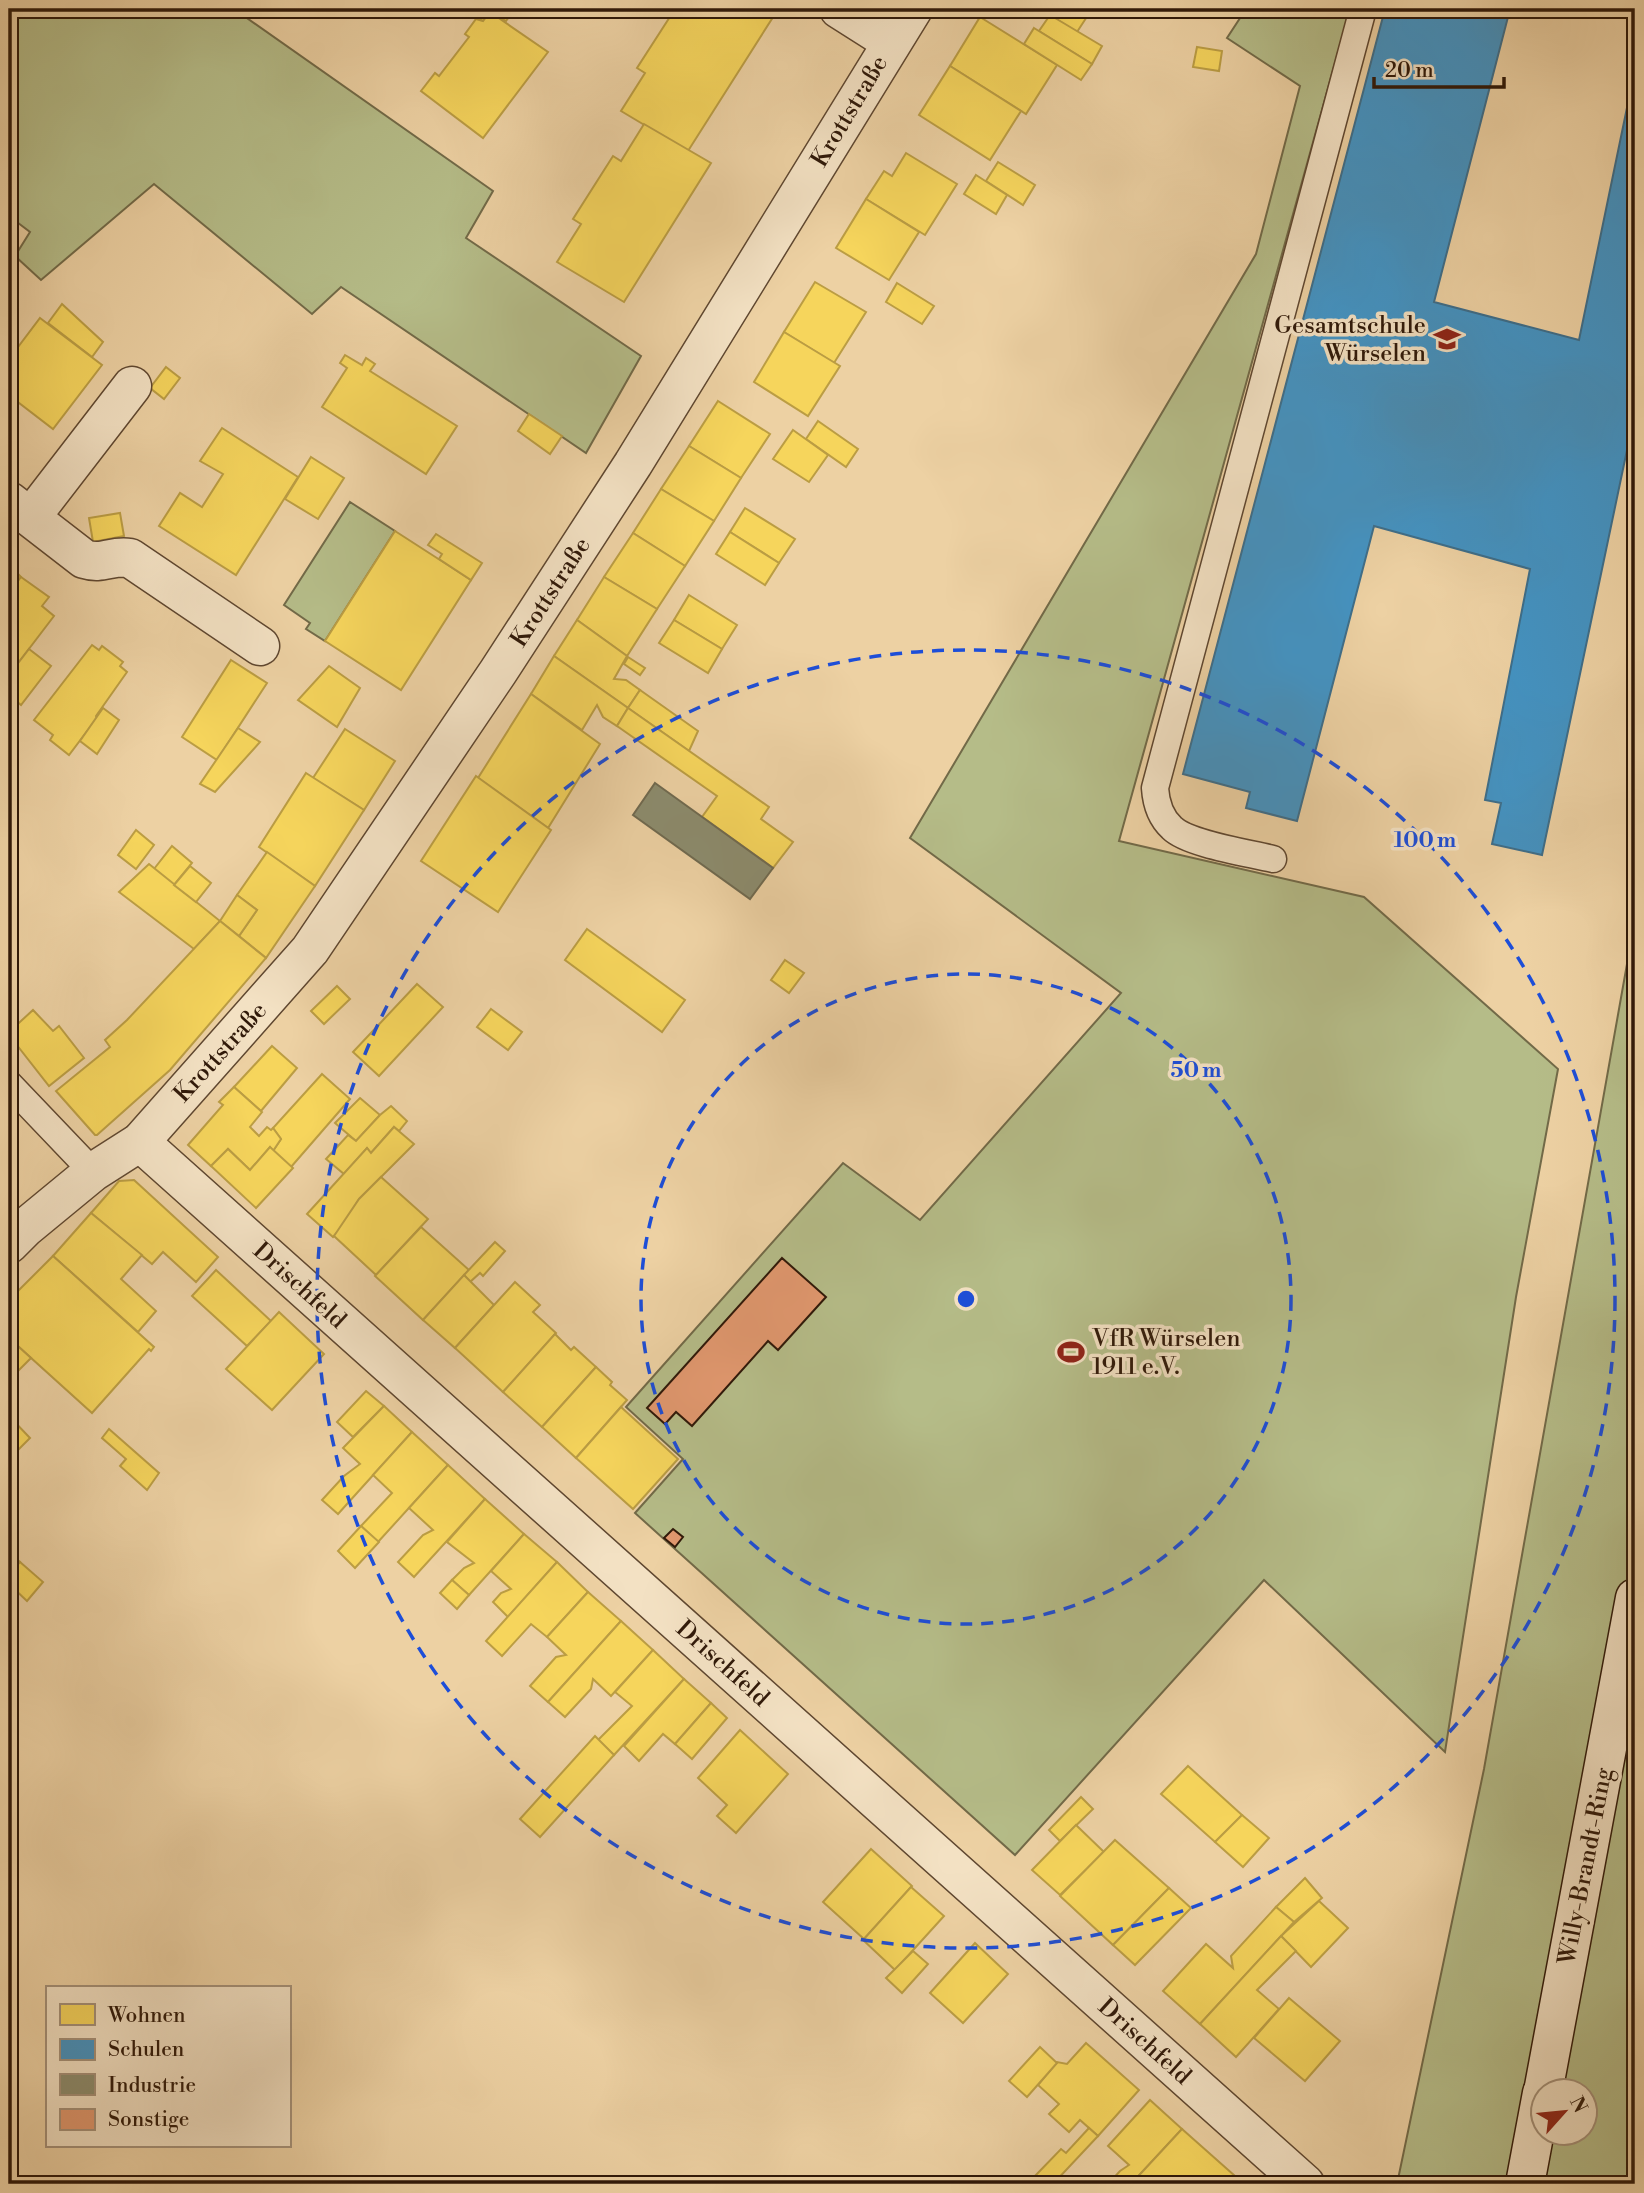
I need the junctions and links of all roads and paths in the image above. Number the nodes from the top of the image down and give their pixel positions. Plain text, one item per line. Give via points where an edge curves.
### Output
1 (839, 9) edge
2 (913, 9) edge
3 (1363, 9) edge
4 (891, 42) junction
5 (132, 386) dead end
6 (20, 509) edge
7 (260, 646) dead end
8 (1273, 859) dead end
9 (9, 1084) edge
10 (140, 1142) junction
11 (93, 1172) junction
12 (9, 1244) edge
13 (1635, 1598) edge
14 (1546, 2078) edge
15 (1532, 2148) edge
16 (1305, 2184) edge
17 (1525, 2184) edge

1 - 4 street
2 - 4 street, Krottstraße
3 - 8 lane via 1155,789 1156,803 1173,830 1190,839
4 - 10 street, Krottstraße via 633,464 310,950
5 - 6 street
6 - 7 street via 84,559 95,563 130,558
9 - 11 lane
10 - 11 street, Krottstraße
10 - 16 street, Drischfeld
11 - 12 street, Krottstraße
13 - 14 street, Willy-Brandt-Ring
15 - 17 street, Willy-Brandt-Ring

